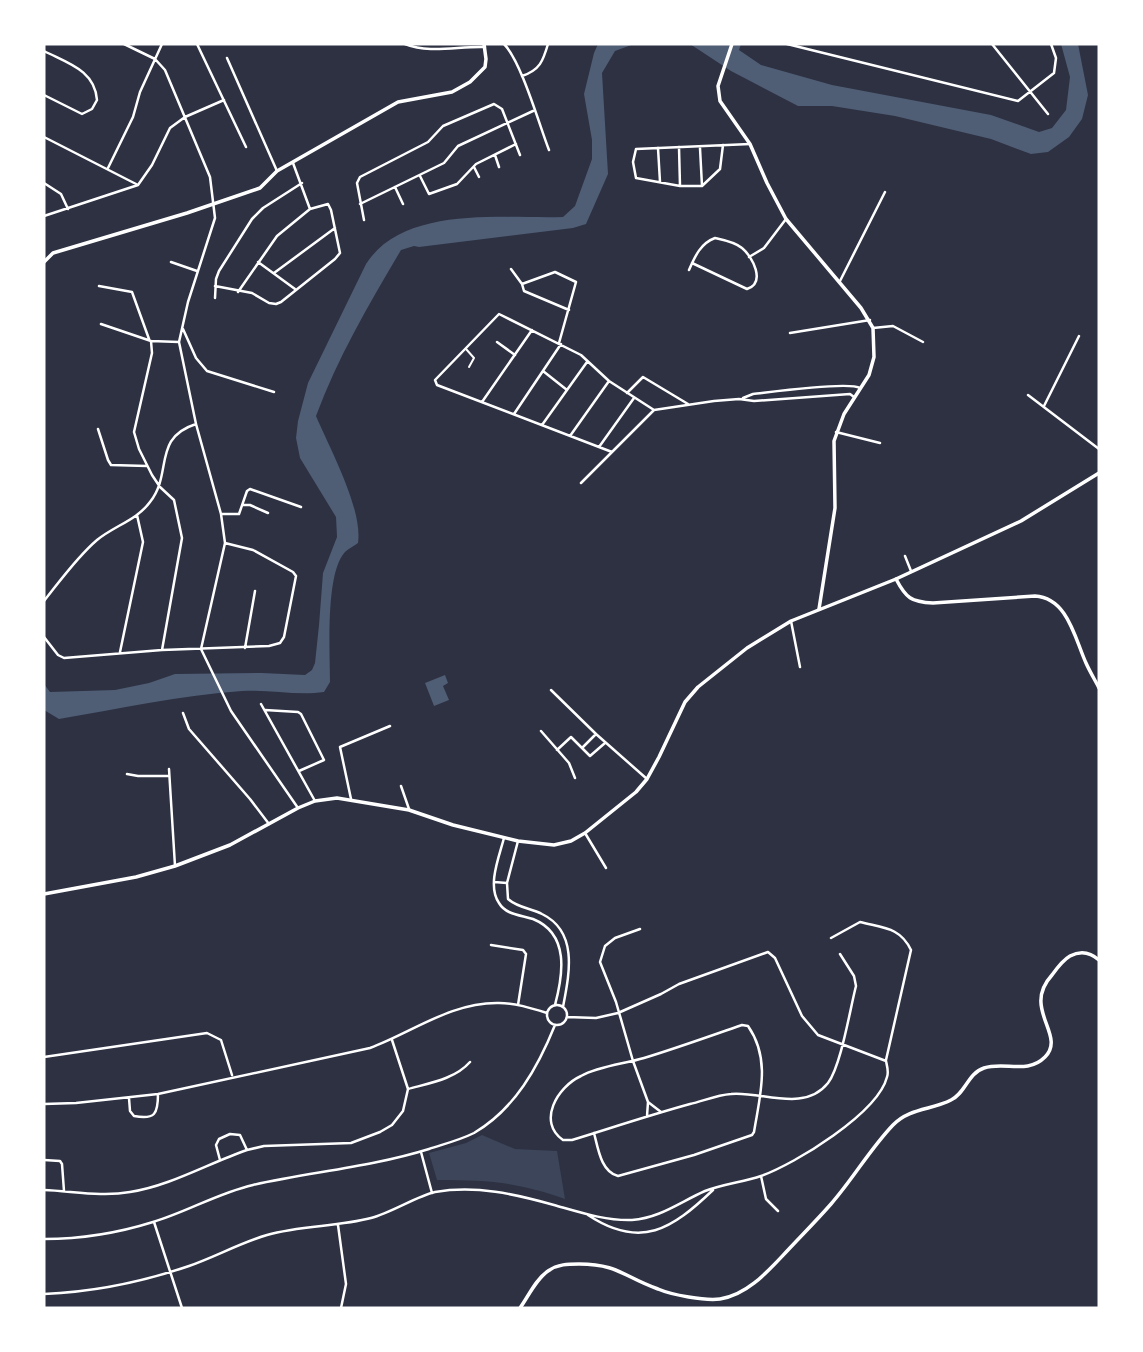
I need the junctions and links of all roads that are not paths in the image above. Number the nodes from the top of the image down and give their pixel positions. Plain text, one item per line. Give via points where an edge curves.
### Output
1 (124, 44) edge
2 (162, 44) edge
3 (197, 44) edge
4 (405, 44) edge
5 (505, 44) edge
6 (548, 44) edge
7 (732, 44) edge
8 (787, 44) edge
9 (992, 44) edge
10 (1051, 44) edge
11 (484, 45) edge
12 (44, 51) edge
13 (227, 58) dead end
14 (155, 60) junction
15 (522, 76) junction
16 (1030, 92) junction
17 (44, 95) edge
18 (225, 100) junction
19 (534, 111) junction
20 (1048, 114) dead end
21 (185, 117) junction
22 (508, 123) junction
23 (44, 138) edge
24 (750, 144) junction
25 (516, 145) junction
26 (723, 145) junction
27 (700, 146) junction
28 (246, 147) dead end
29 (679, 147) junction
30 (658, 148) junction
31 (549, 150) dead end
32 (495, 155) junction
33 (520, 155) dead end
34 (293, 163) junction
35 (474, 167) junction
36 (499, 167) dead end
37 (108, 168) junction
38 (277, 172) junction
39 (419, 175) junction
40 (479, 177) dead end
41 (660, 182) junction
42 (44, 183) edge
43 (302, 184) junction
44 (138, 185) junction
45 (680, 186) junction
46 (702, 186) junction
47 (395, 187) junction
48 (886, 192) dead end
49 (214, 204) junction
50 (360, 204) junction
51 (403, 204) dead end
52 (68, 209) junction
53 (310, 209) junction
54 (44, 216) edge
55 (786, 219) junction
56 (364, 220) dead end
57 (335, 228) junction
58 (749, 257) junction
59 (44, 261) edge
60 (171, 262) dead end
61 (258, 262) junction
62 (692, 263) junction
63 (511, 270) dead end
64 (689, 270) dead end
65 (197, 271) junction
66 (274, 273) junction
67 (840, 281) junction
68 (522, 284) junction
69 (99, 286) dead end
70 (215, 286) junction
71 (295, 290) junction
72 (238, 292) junction
73 (215, 298) dead end
74 (569, 310) junction
75 (870, 320) junction
76 (101, 324) dead end
77 (873, 328) junction
78 (183, 329) junction
79 (533, 330) junction
80 (790, 333) dead end
81 (1079, 336) dead end
82 (150, 340) junction
83 (923, 341) dead end
84 (179, 342) junction
85 (497, 342) dead end
86 (560, 343) junction
87 (464, 348) junction
88 (515, 355) junction
89 (587, 362) junction
90 (469, 367) dead end
91 (543, 371) junction
92 (609, 381) junction
93 (860, 388) junction
94 (568, 390) junction
95 (274, 391) dead end
96 (627, 393) junction
97 (1028, 395) dead end
98 (854, 397) junction
99 (634, 398) junction
100 (740, 399) junction
101 (482, 402) junction
102 (688, 404) junction
103 (1044, 406) junction
104 (654, 410) junction
105 (514, 414) junction
106 (196, 425) junction
107 (542, 425) junction
108 (99, 429) dead end
109 (836, 432) junction
110 (570, 436) junction
111 (880, 443) dead end
112 (599, 447) junction
113 (1099, 449) edge
114 (612, 452) junction
115 (147, 466) junction
116 (1099, 473) edge
117 (581, 483) dead end
118 (160, 487) junction
119 (243, 505) junction
120 (301, 506) dead end
121 (268, 513) dead end
122 (221, 514) junction
123 (136, 515) junction
124 (226, 543) junction
125 (905, 556) dead end
126 (911, 571) junction
127 (896, 579) junction
128 (255, 591) dead end
129 (44, 601) edge
130 (819, 609) junction
131 (791, 621) junction
132 (44, 636) edge
133 (245, 648) junction
134 (201, 649) junction
135 (162, 650) junction
136 (120, 652) junction
137 (800, 667) dead end
138 (1099, 688) edge
139 (551, 690) dead end
140 (261, 704) dead end
141 (265, 710) junction
142 (183, 713) dead end
143 (390, 726) dead end
144 (541, 732) dead end
145 (596, 734) junction
146 (605, 743) junction
147 (582, 748) junction
148 (557, 750) junction
149 (169, 769) dead end
150 (299, 771) junction
151 (127, 774) dead end
152 (169, 776) junction
153 (575, 778) dead end
154 (647, 779) junction
155 (401, 786) dead end
156 (351, 799) junction
157 (316, 801) junction
158 (298, 808) junction
159 (409, 810) junction
160 (268, 824) junction
161 (585, 833) junction
162 (503, 838) junction
163 (518, 841) junction
164 (175, 866) junction
165 (606, 868) dead end
166 (494, 882) junction
167 (507, 883) junction
168 (44, 894) edge
169 (640, 929) dead end
170 (831, 938) dead end
171 (491, 945) dead end
172 (840, 954) dead end
173 (1099, 960) edge
174 (562, 967) junction
175 (569, 967) junction
176 (518, 1005) junction
177 (555, 1005) junction
178 (563, 1007) junction
179 (547, 1013) junction
180 (618, 1013) junction
181 (566, 1017) junction
182 (555, 1025) junction
183 (392, 1040) junction
184 (842, 1043) junction
185 (44, 1057) edge
186 (633, 1061) junction
187 (886, 1061) junction
188 (471, 1062) dead end
189 (232, 1076) junction
190 (408, 1089) junction
191 (158, 1094) junction
192 (760, 1094) junction
193 (130, 1098) junction
194 (648, 1102) junction
195 (44, 1104) edge
196 (661, 1112) junction
197 (647, 1116) junction
198 (594, 1133) junction
199 (247, 1150) junction
200 (420, 1152) junction
201 (44, 1160) edge
202 (220, 1160) junction
203 (761, 1176) junction
204 (716, 1188) junction
205 (44, 1190) edge
206 (64, 1191) junction
207 (432, 1193) junction
208 (778, 1211) dead end
209 (587, 1214) junction
210 (154, 1222) junction
211 (338, 1225) junction
212 (44, 1239) edge
213 (169, 1271) junction
214 (44, 1294) edge
215 (182, 1308) edge
216 (341, 1308) edge
217 (520, 1308) edge

1 - 14 street
2 - 14 street
3 - 18 street
4 - 11 street via 431,50
5 - 15 street
6 - 15 street via 537,69
7 - 24 street via 718,86 720,101
8 - 16 street via 1018,101
9 - 16 street
10 - 16 street via 1056,58 1054,73
11 - 34 street via 485,67 470,82 452,92 398,102
12 - 17 street via 87,74 97,100 92,110 82,114
13 - 38 street
14 - 21 street
14 - 37 street
15 - 19 street
16 - 20 street
18 - 21 street
18 - 28 street
19 - 22 street
19 - 31 street
21 - 44 street via 170,128
21 - 49 street via 210,177
22 - 25 street
22 - 39 street via 458,146 444,163
22 - 50 street via 494,104 443,126 428,142 360,177
23 - 37 street
24 - 26 street
24 - 55 street
25 - 32 street
25 - 33 street
26 - 27 street
26 - 46 street via 720,169
27 - 29 street
27 - 46 street
29 - 30 street
29 - 45 street
30 - 41 street
30 - 41 street via 636,149 633,162 636,178
32 - 35 street
32 - 36 street
34 - 38 street
34 - 43 street
35 - 39 street via 457,184 429,194
35 - 40 street
37 - 44 street
38 - 49 street via 260,188
39 - 47 street
41 - 45 street
42 - 52 street via 61,194
43 - 53 street
43 - 70 street via 252,219 219,271
44 - 52 street
45 - 46 street
47 - 50 street
47 - 51 street
48 - 67 street
49 - 59 street via 53,253
49 - 65 street via 215,221
50 - 56 street
52 - 54 street
53 - 57 street via 328,204
53 - 61 street via 277,236
55 - 58 street via 764,248
55 - 67 street
57 - 66 street
57 - 71 street via 340,253
58 - 62 street via 739,246 715,238 701,248
58 - 62 street via 758,276 756,285 747,289
60 - 65 street
61 - 66 street
61 - 72 street
62 - 64 street
63 - 68 street
65 - 78 street
66 - 71 street
67 - 75 street
68 - 74 street via 524,290
68 - 74 street via 555,272 576,282
69 - 82 street via 132,292
70 - 72 street
70 - 73 street
71 - 72 street via 275,304
74 - 86 street
75 - 77 street
75 - 80 street
76 - 82 street
77 - 83 street via 893,326
77 - 93 street via 873,365
78 - 84 street
78 - 95 street via 196,358 208,371
79 - 86 street
79 - 87 street via 497,314
79 - 88 street
81 - 103 street
82 - 84 street
82 - 115 street via 152,353 134,432
84 - 106 street
85 - 88 street
86 - 89 street
86 - 91 street
87 - 90 lane via 474,358
87 - 101 street via 435,380 437,385
88 - 101 street
89 - 92 street
89 - 94 street
91 - 94 street
91 - 105 street
92 - 96 street
92 - 110 street
93 - 98 street
93 - 100 street via 753,394
94 - 107 street
96 - 99 street
96 - 102 street via 643,377
97 - 103 street
98 - 100 street
98 - 109 street
99 - 104 street
99 - 112 street
100 - 102 street
101 - 105 street
102 - 104 street
103 - 113 street
104 - 114 street
105 - 107 street
106 - 118 street via 171,440
106 - 122 street
107 - 110 street
108 - 115 street via 111,465
109 - 111 street
109 - 130 street via 835,508
110 - 112 street
112 - 114 street
114 - 117 street
115 - 118 street
116 - 126 street via 1021,521
118 - 123 street
118 - 135 street via 174,500 182,538
119 - 120 street via 250,489
119 - 121 street
119 - 122 street via 239,514
122 - 124 street
123 - 129 street via 94,543
123 - 136 street via 143,542
124 - 133 street via 253,550 296,576 284,637 279,643
124 - 134 street
125 - 126 street
126 - 127 street
127 - 130 street
127 - 138 street via 904,594 916,602 1050,599 1069,621
128 - 133 street
130 - 131 street
131 - 137 street
131 - 154 street via 698,687 685,702
132 - 136 street via 64,658
133 - 134 street
134 - 135 street
134 - 158 street via 237,721
135 - 136 street
139 - 145 street
140 - 141 street
141 - 150 street
141 - 150 street via 301,714 324,760
142 - 160 street via 189,729
143 - 156 street via 340,747
144 - 148 street
145 - 146 street
145 - 147 street
146 - 147 street via 590,756
146 - 154 street
147 - 148 street via 571,737
148 - 153 street
149 - 152 street
150 - 157 street
151 - 152 street
152 - 164 street
154 - 161 street
155 - 159 street
156 - 157 street
156 - 159 street
157 - 158 street
158 - 160 street
159 - 162 street
160 - 164 street
161 - 163 street via 554,845
161 - 165 street
162 - 163 street
162 - 166 street
163 - 167 street
164 - 168 street
166 - 167 street
166 - 174 street via 499,903 506,910 550,930 560,949
167 - 175 street via 508,899 540,912 559,928 568,947
169 - 180 street via 605,946 600,962
170 - 187 street via 860,922 905,937 911,950
171 - 176 street via 526,954
172 - 184 street via 856,986
173 - 217 street via 1085,952 1072,955 1042,986 1040,1009 1051,1036 1045,1057 1019,1068 998,1065 978,1070 952,1100 912,1112 894,1123 831,1204 747,1289 719,1299 684,1296 658,1290 614,1268 564,1264 542,1276
174 - 175 street
174 - 177 street
175 - 178 street
176 - 179 street
176 - 183 street via 462,1007
177 - 178 street
177 - 179 street
178 - 181 street
179 - 182 street
180 - 181 street
180 - 184 street via 678,984 768,952 802,1016 818,1035
180 - 186 street
181 - 182 street
182 - 200 street via 538,1066 509,1104 473,1133
183 - 189 street
183 - 190 street
184 - 187 street
184 - 192 street via 828,1083 820,1090 790,1100
185 - 189 street via 207,1033 220,1040
186 - 192 street via 746,1025 762,1053
186 - 194 street
186 - 198 street via 582,1075 559,1095 550,1121 554,1133 563,1140
187 - 203 street via 885,1082 862,1112 832,1137
188 - 190 street via 438,1081
189 - 191 street
190 - 199 street via 399,1117 370,1136 351,1143
191 - 193 street
191 - 193 street via 158,1109 149,1116 131,1114
192 - 196 street via 729,1094
192 - 198 street via 749,1138 618,1176 606,1168
193 - 195 street
194 - 196 street
194 - 197 street
196 - 197 street
197 - 198 street
199 - 202 street
199 - 202 street via 240,1135 230,1134 216,1145
200 - 207 street
200 - 210 street via 249,1186
201 - 206 street via 62,1164
202 - 206 street via 130,1192
203 - 204 street
203 - 208 street via 766,1199
204 - 209 street via 644,1219
204 - 209 street via 674,1223 649,1232 631,1234 607,1228
205 - 206 street
207 - 209 street via 496,1191
207 - 211 street via 373,1218
210 - 212 street via 94,1235
210 - 213 street
211 - 213 street via 270,1234
211 - 216 street via 346,1284
213 - 214 street via 107,1287
213 - 215 street

